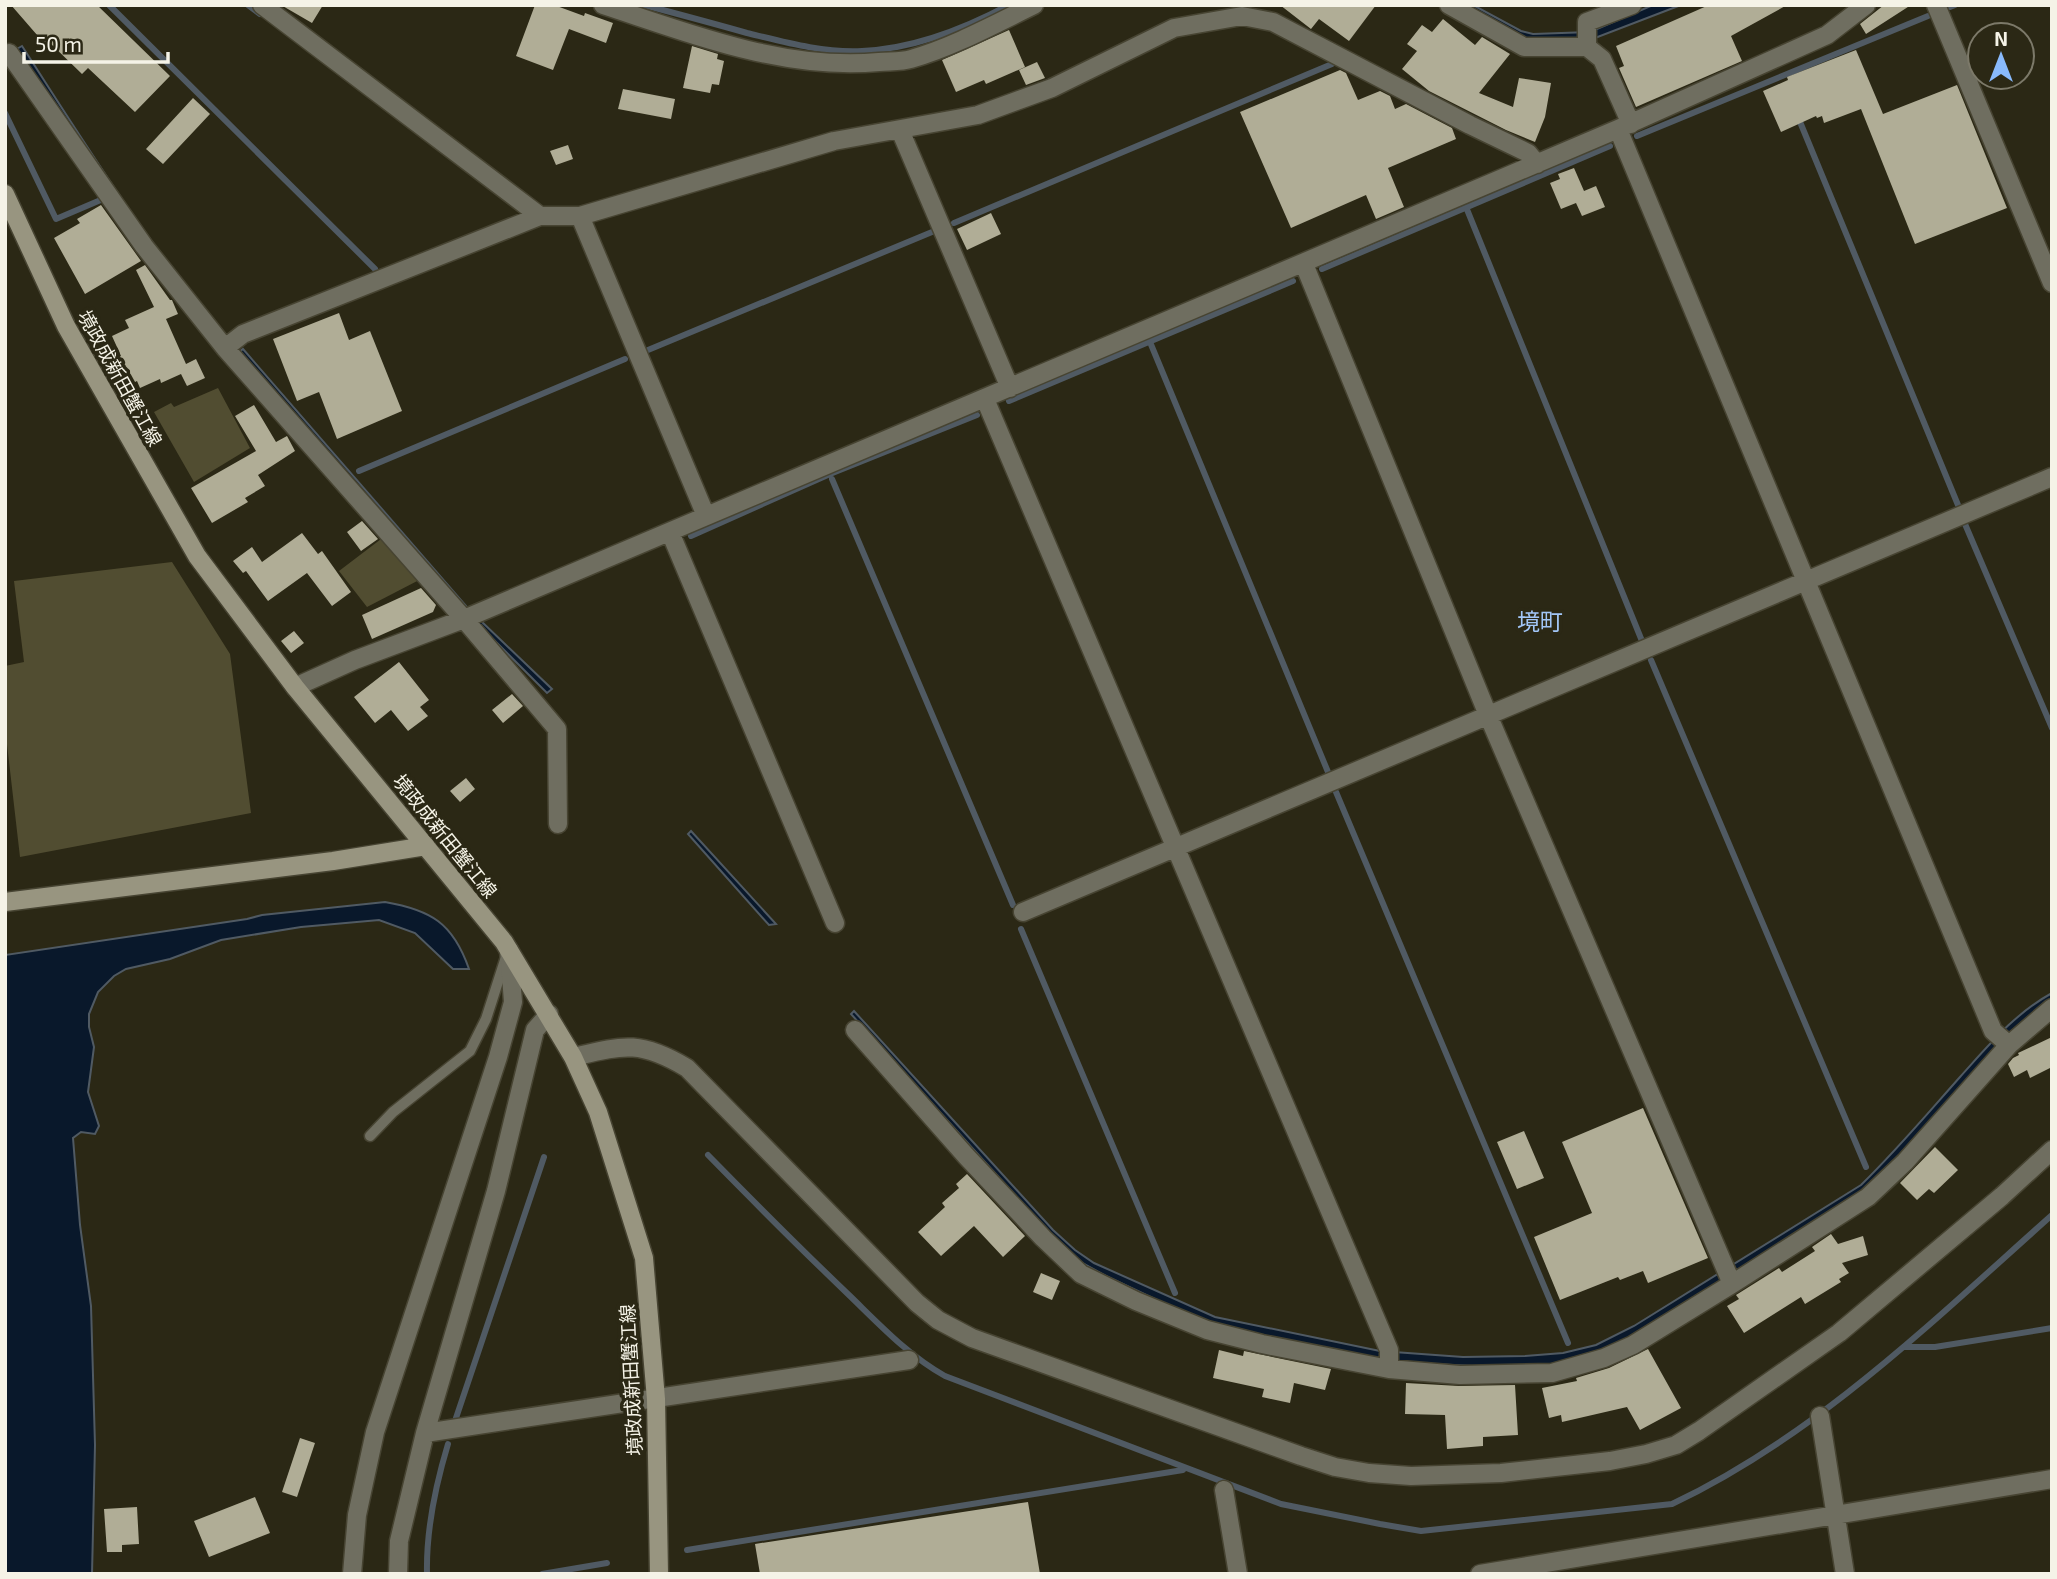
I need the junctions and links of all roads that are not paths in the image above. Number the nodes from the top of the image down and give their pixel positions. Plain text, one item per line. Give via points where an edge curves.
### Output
1 (262, 5) edge
2 (1034, 5) edge
3 (1449, 5) edge
4 (1632, 5) edge
5 (1866, 5) edge
6 (1936, 5) edge
7 (606, 6) edge
8 (1587, 39) junction
9 (9, 54) dead end
10 (1624, 127) junction
11 (900, 130) junction
12 (1537, 164) junction
13 (5, 194) edge
14 (540, 215) junction
15 (580, 216) junction
16 (1304, 264) junction
17 (2052, 283) edge
18 (225, 348) junction
19 (1010, 388) junction
20 (985, 399) junction
21 (2052, 477) edge
22 (706, 516) junction
23 (670, 532) junction
24 (1805, 582) junction
25 (464, 619) junction
26 (295, 687) junction
27 (1488, 715) junction
28 (558, 824) dead end
29 (426, 846) junction
30 (1175, 848) junction
31 (5, 902) edge
32 (1023, 912) dead end
33 (835, 923) dead end
34 (509, 950) junction
35 (2052, 1008) edge
36 (549, 1014) junction
37 (855, 1031) dead end
38 (2003, 1040) junction
39 (573, 1057) junction
40 (370, 1136) dead end
41 (2052, 1150) edge
42 (1729, 1277) junction
43 (909, 1360) dead end
44 (1389, 1361) junction
45 (656, 1399) junction
46 (1820, 1416) dead end
47 (425, 1433) junction
48 (2052, 1479) edge
49 (1224, 1490) dead end
50 (1836, 1514) junction
51 (352, 1574) edge
52 (398, 1574) edge
53 (659, 1574) edge
54 (1238, 1574) edge
55 (1480, 1574) edge
56 (1845, 1574) edge

1 - 14 street
2 - 7 street via 910,60 855,65 810,62 735,47
3 - 8 street via 1524,47
4 - 8 street via 1587,22
5 - 10 street via 1827,35
6 - 17 street
8 - 10 street via 1602,59
9 - 18 street via 144,246
10 - 12 street
10 - 24 street
11 - 12 street via 978,115 1052,88 1174,28 1242,16 1273,22 1528,153
11 - 15 street via 834,141
11 - 19 street
12 - 16 street
13 - 26 main road, 境政成新田蟹江線 via 66,326 197,556
14 - 15 street
14 - 18 street via 243,334
15 - 22 street
16 - 19 street
16 - 27 street
18 - 25 street
19 - 20 street
20 - 22 street
20 - 30 street
21 - 24 street
22 - 23 street
23 - 25 street
23 - 33 street
24 - 27 street
24 - 38 street
25 - 26 street
25 - 28 street via 557,729
26 - 29 main road, 境政成新田蟹江線
27 - 30 street
27 - 42 street
29 - 31 main road
29 - 34 main road, 境政成新田蟹江線
30 - 32 street
30 - 44 street
34 - 36 main road, 境政成新田蟹江線
34 - 40 lane via 470,1051
34 - 51 street via 513,1002 374,1432 357,1515
35 - 38 street
36 - 39 main road, 境政成新田蟹江線
36 - 47 street via 535,1030 496,1191
37 - 44 street via 1043,1238 1082,1274 1207,1330 1262,1344
38 - 42 street via 1905,1162 1868,1197
39 - 41 street via 636,1047 662,1053 687,1068 917,1303 972,1338 1335,1467 1411,1476 1501,1473 1610,1461 1676,1445 1839,1333
39 - 45 main road, 境政成新田蟹江線 via 598,1111 644,1258
42 - 44 street via 1633,1345 1552,1373 1460,1375
43 - 45 street
45 - 47 street
45 - 53 main road, 境政成新田蟹江線
46 - 50 street
47 - 52 street via 399,1542
48 - 50 street
49 - 54 street
50 - 55 street
50 - 56 street

